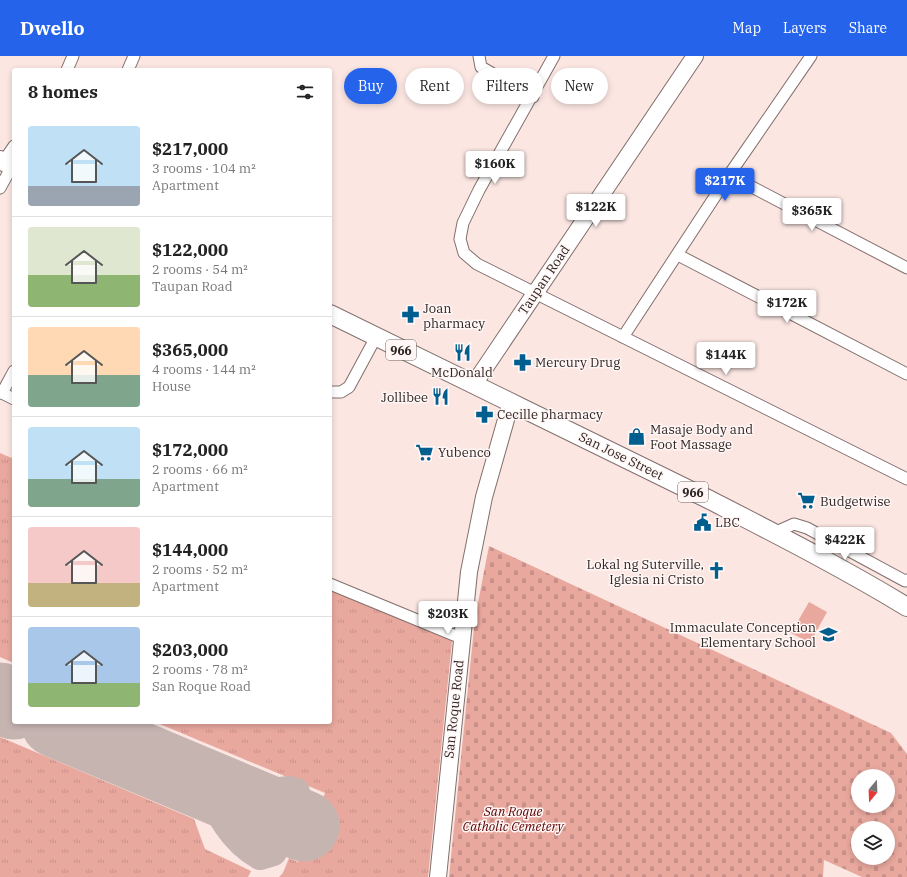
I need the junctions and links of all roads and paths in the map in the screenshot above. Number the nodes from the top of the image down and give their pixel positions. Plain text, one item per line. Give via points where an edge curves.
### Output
1 (73, 56) edge
2 (134, 56) edge
3 (479, 56) edge
4 (554, 56) edge
5 (695, 56) edge
6 (811, 56) edge
7 (68, 68) edge
8 (129, 68) edge
9 (482, 68) edge
10 (543, 77) edge
11 (529, 104) edge
12 (12, 151) edge
13 (7, 164) edge
14 (729, 175) junction
15 (0, 188) edge
16 (678, 254) junction
17 (907, 268) edge
18 (535, 293) junction
19 (332, 315) edge
20 (376, 337) junction
21 (623, 337) junction
22 (12, 374) edge
23 (907, 374) edge
24 (474, 384) junction
25 (1, 392) edge
26 (332, 392) edge
27 (12, 398) edge
28 (511, 402) junction
29 (907, 479) edge
30 (774, 533) junction
31 (907, 580) edge
32 (332, 585) edge
33 (907, 607) edge
34 (461, 638) junction
35 (438, 877) edge

1 - 7 street
2 - 8 street
3 - 9 street
4 - 10 street
5 - 18 main road, Taupan Road
6 - 14 street
11 - 18 street via 479,190 464,223 460,239 464,253 477,264
12 - 13 street
13 - 15 street
14 - 16 street
14 - 17 street
16 - 21 street
16 - 23 street
18 - 21 street
18 - 24 main road, Taupan Road
19 - 20 main road, San Jose Street / 966
20 - 24 main road, San Jose Street / 966
20 - 26 street via 349,387 341,392
21 - 29 street
22 - 25 street
24 - 28 main road, San Jose Street / 966
25 - 27 street
28 - 30 main road, San Jose Street / 966
28 - 34 main road, San Roque Road via 475,538
30 - 31 street via 794,524 807,528
30 - 33 main road, San Jose Street / 966
32 - 34 street
34 - 35 main road, San Roque Road

